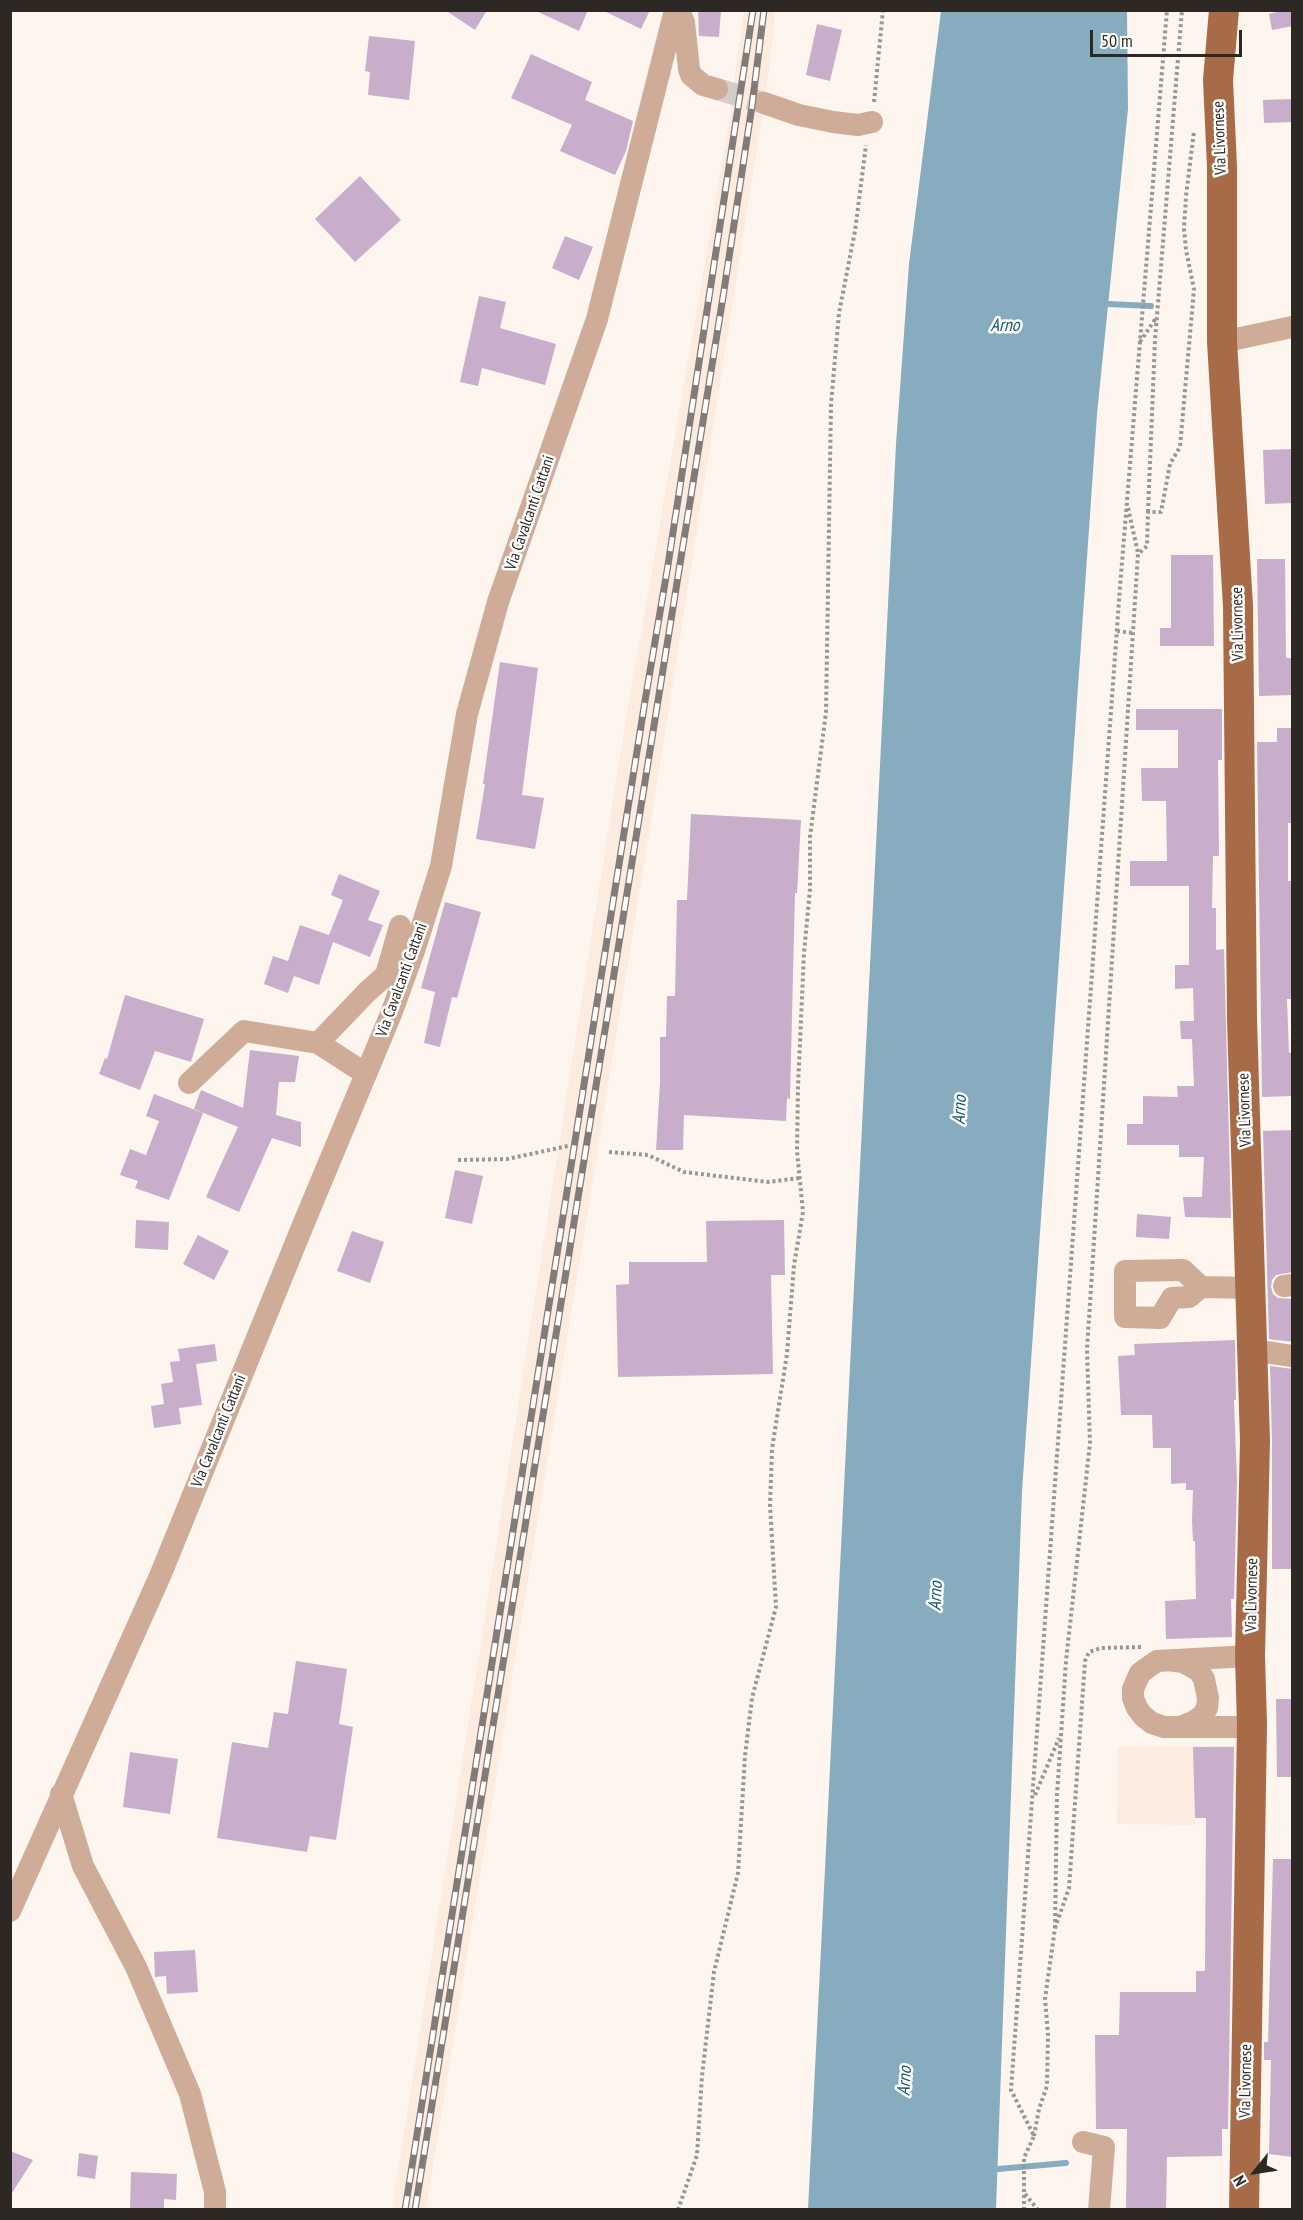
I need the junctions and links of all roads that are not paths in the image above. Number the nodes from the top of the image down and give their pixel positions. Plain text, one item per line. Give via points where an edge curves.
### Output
1 (676, 10) edge
2 (1224, 10) edge
3 (717, 89) tunnel mouth
4 (764, 103) tunnel mouth
5 (872, 122) road end
6 (1293, 327) edge
7 (1222, 342) junction
8 (400, 926) dead end
9 (318, 1043) junction
10 (366, 1074) junction
11 (189, 1083) dead end
12 (1201, 1287) dead end
13 (1250, 1288) junction
14 (1252, 1350) junction
15 (1293, 1356) edge
16 (1250, 1656) junction
17 (1164, 1661) junction
18 (1252, 1725) junction
19 (1175, 1728) junction
20 (61, 1794) junction
21 (10, 1911) edge
22 (1083, 2142) dead end
23 (215, 2210) edge
24 (1099, 2210) edge
25 (1244, 2210) edge

1 - 3 street via 684,22 691,75 703,85
1 - 10 street, Via Cavalcanti Cattani via 597,319 498,602 467,714 441,866 391,1014
2 - 7 main road, Via Livornese via 1218,80
4 - 5 street via 833,122
6 - 7 street
7 - 13 main road, Via Livornese via 1238,606 1242,1019
8 - 9 street via 386,975
9 - 10 street
9 - 11 street via 244,1031
10 - 20 street, Via Cavalcanti Cattani via 160,1575
12 - 13 street
13 - 14 main road, Via Livornese
14 - 15 street
14 - 16 main road, Via Livornese via 1255,1441
16 - 17 street
16 - 18 main road, Via Livornese
17 - 19 street via 1147,1666 1140,1673 1133,1698 1152,1723
17 - 19 street via 1183,1662 1198,1671 1208,1689 1207,1708 1202,1716
18 - 19 street
18 - 25 main road, Via Livornese
20 - 21 street, Via Cavalcanti Cattani
20 - 23 street via 84,1866 136,1967 190,2094 215,2192
22 - 24 street via 1104,2147

